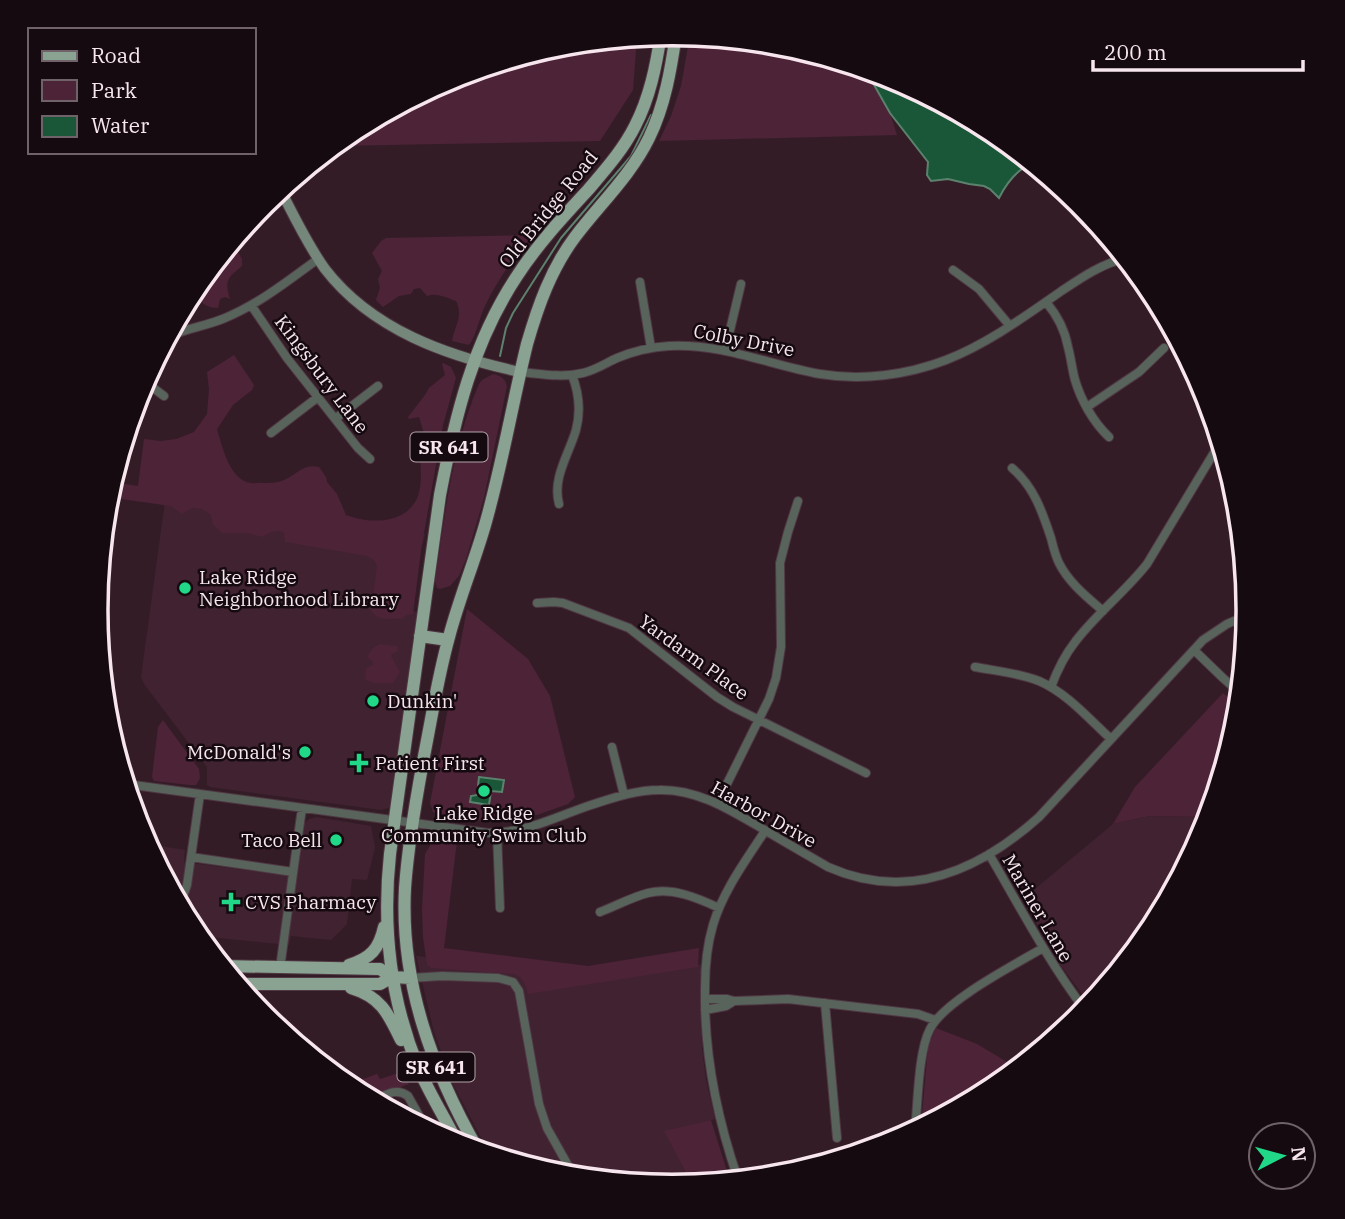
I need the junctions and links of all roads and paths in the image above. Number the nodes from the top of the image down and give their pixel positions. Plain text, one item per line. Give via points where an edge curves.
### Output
1 (659, 46) edge
2 (674, 46) edge
3 (286, 199) edge
4 (318, 259) junction
5 (1116, 262) edge
6 (953, 271) dead end
7 (639, 282) dead end
8 (741, 285) dead end
9 (1046, 302) junction
10 (251, 305) junction
11 (1010, 326) junction
12 (182, 331) edge
13 (652, 348) junction
14 (1164, 348) dead end
15 (725, 351) junction
16 (474, 361) junction
17 (520, 372) junction
18 (572, 375) junction
19 (378, 386) dead end
20 (154, 389) edge
21 (164, 396) dead end
22 (318, 397) junction
23 (1087, 407) junction
24 (335, 419) junction
25 (271, 433) dead end
26 (1109, 437) dead end
27 (1214, 453) edge
28 (370, 459) dead end
29 (1012, 468) dead end
30 (798, 501) dead end
31 (559, 504) dead end
32 (537, 603) dead end
33 (1103, 611) junction
34 (1236, 620) edge
35 (421, 636) junction
36 (448, 640) junction
37 (1194, 650) junction
38 (975, 667) dead end
39 (1232, 686) edge
40 (1051, 687) junction
41 (759, 720) junction
42 (1111, 739) junction
43 (612, 747) dead end
44 (866, 773) dead end
45 (136, 785) edge
46 (200, 794) junction
47 (624, 795) junction
48 (717, 804) junction
49 (302, 808) junction
50 (395, 820) junction
51 (413, 823) junction
52 (765, 831) junction
53 (497, 833) junction
54 (989, 854) junction
55 (191, 857) junction
56 (293, 872) junction
57 (184, 892) edge
58 (500, 908) dead end
59 (719, 908) junction
60 (600, 912) dead end
61 (387, 915) junction
62 (1043, 948) junction
63 (236, 966) edge
64 (280, 968) junction
65 (339, 968) junction
66 (392, 977) junction
67 (411, 978) junction
68 (251, 984) edge
69 (337, 984) junction
70 (705, 999) junction
71 (734, 1001) junction
72 (1078, 1001) edge
73 (825, 1003) junction
74 (705, 1010) junction
75 (935, 1020) junction
76 (419, 1069) junction
77 (385, 1095) edge
78 (417, 1112) edge
79 (916, 1118) edge
80 (449, 1127) edge
81 (471, 1136) edge
82 (837, 1138) dead end
83 (567, 1164) edge
84 (735, 1170) edge

1 - 16 main road, Old Bridge Road / SR 641 via 653,78 632,133 518,275
2 - 17 main road, Old Bridge Road / SR 641 via 668,83 648,139 554,271
3 - 4 street, Colby Drive
4 - 10 street
4 - 16 street, Colby Drive via 345,291 383,322
5 - 9 street, Colby Drive via 1094,270
6 - 11 street via 979,289
7 - 13 street
8 - 15 street
9 - 11 street, Colby Drive
9 - 23 street via 1061,324
10 - 12 street
10 - 22 street, Kingsbury Lane
11 - 15 street, Colby Drive via 945,360 870,376 821,374
13 - 15 street, Colby Drive via 689,345
13 - 18 street, Colby Drive
14 - 23 street via 1139,372
16 - 17 street, Colby Drive
16 - 35 main road, Old Bridge Road / SR 641 via 440,495
17 - 18 street, Colby Drive
17 - 36 main road, Old Bridge Road / SR 641 via 488,513
18 - 31 street via 579,417 557,483
19 - 24 street
20 - 21 street
22 - 24 street, Kingsbury Lane
22 - 25 street
23 - 26 street
24 - 28 street, Kingsbury Lane
27 - 33 street via 1147,564
29 - 33 street via 1038,502 1065,573
30 - 41 street via 780,563 780,663
32 - 41 street, Yardarm Place via 563,603 629,628 717,697
33 - 40 street via 1075,641
34 - 37 street, Harbor Drive via 1214,631
35 - 36 main road
35 - 50 main road, Old Bridge Road / SR 641
36 - 51 main road, Old Bridge Road / SR 641
37 - 39 street
37 - 42 street, Harbor Drive
38 - 40 street via 1025,676
40 - 42 street
41 - 44 street, Yardarm Place
41 - 48 street
42 - 54 street, Harbor Drive via 1039,817
43 - 47 street
45 - 46 street, Harbor Drive
46 - 49 street, Harbor Drive
46 - 55 street
47 - 48 street, Harbor Drive via 673,791
47 - 53 street, Harbor Drive via 533,827
48 - 52 street, Harbor Drive
49 - 50 street, Harbor Drive
49 - 56 street
50 - 51 street, Harbor Drive
50 - 61 main road, Old Bridge Road / SR 641
51 - 53 street, Harbor Drive
51 - 67 main road, Old Bridge Road / SR 641 via 405,900
52 - 54 street, Harbor Drive via 828,867 873,881 904,883 932,878
52 - 59 street
53 - 58 street
54 - 62 street, Mariner Lane
55 - 56 street
55 - 57 street
56 - 64 street
59 - 60 street via 657,891
59 - 70 street via 709,941
61 - 65 main road via 374,951 364,960
61 - 66 main road, Old Bridge Road / SR 641
62 - 72 street, Mariner Lane
62 - 75 street via 950,1005
63 - 64 main road
64 - 65 main road
65 - 66 main road via 380,969
66 - 67 main road
66 - 69 main road via 380,984
66 - 76 main road, Old Bridge Road / SR 641
67 - 81 main road, Old Bridge Road / SR 641 via 432,1055
67 - 83 street via 498,978 516,986 538,1104
68 - 69 main road
69 - 76 main road via 367,993 380,1004
70 - 71 street
70 - 74 street
71 - 73 street
71 - 74 street
73 - 75 street
73 - 82 street
74 - 84 street via 716,1100
75 - 79 street via 924,1049
76 - 80 main road, Old Bridge Road / SR 641
77 - 78 street via 404,1092

